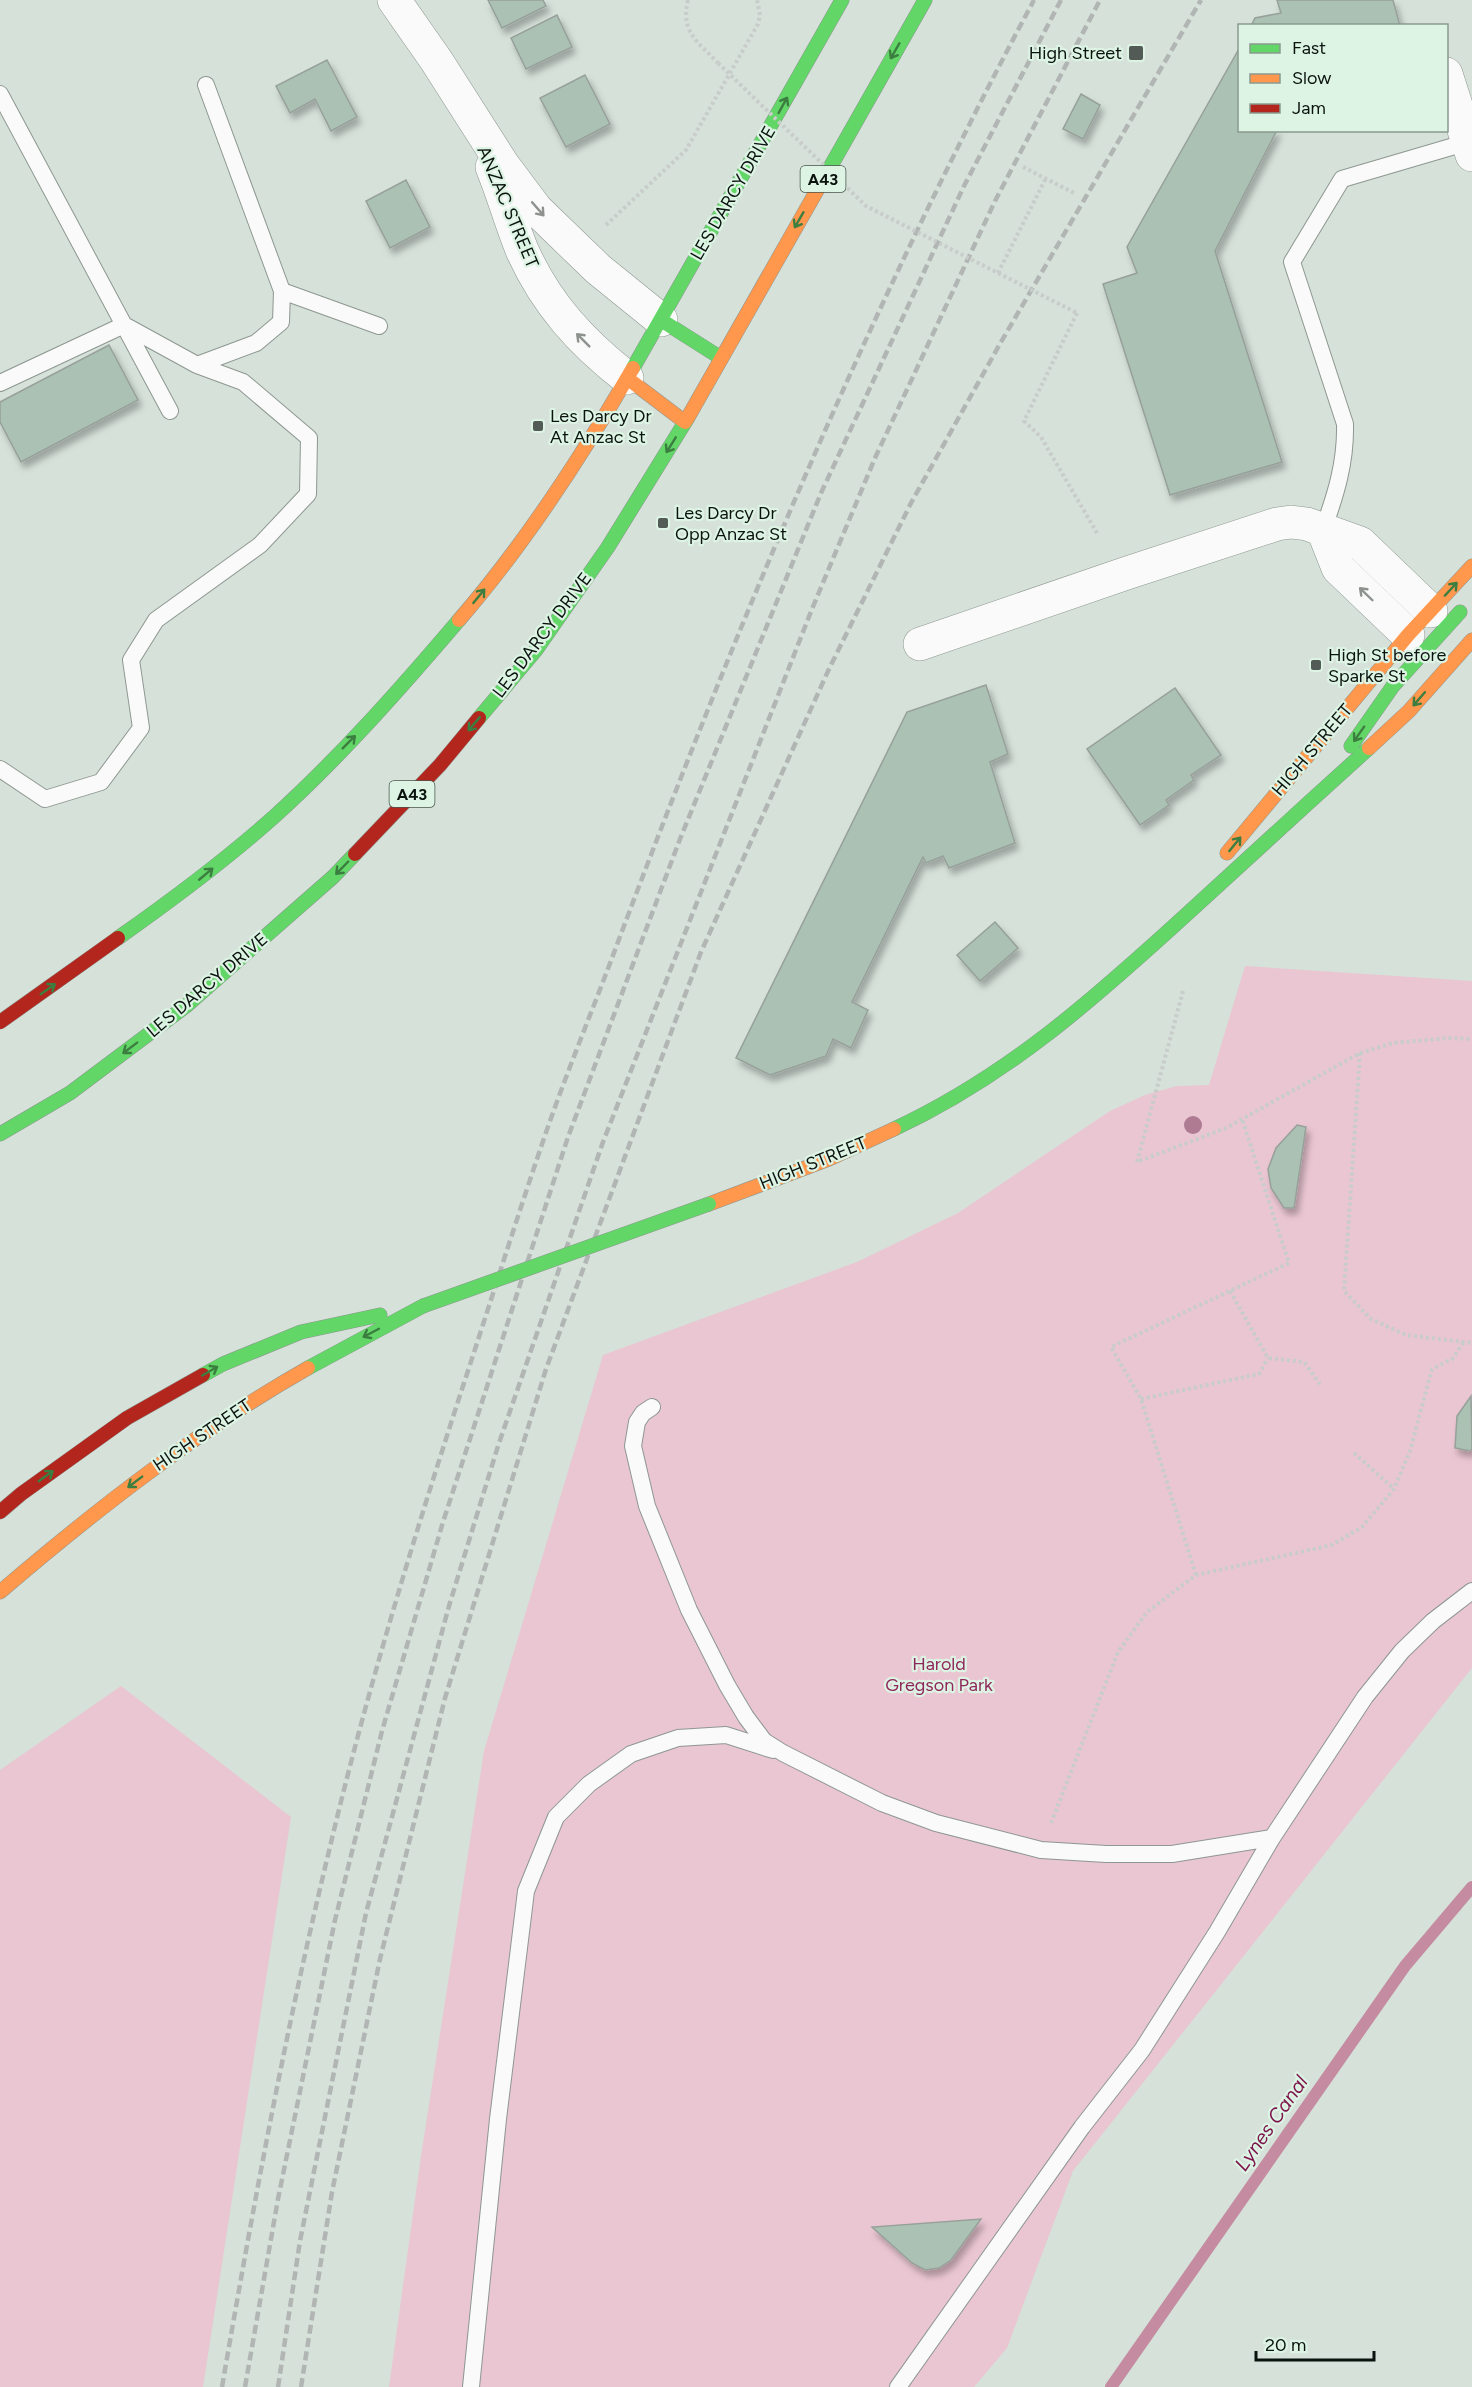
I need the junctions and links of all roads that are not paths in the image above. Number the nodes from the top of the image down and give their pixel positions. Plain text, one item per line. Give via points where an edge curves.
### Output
1 (394, 0) edge
2 (842, 0) edge
3 (925, 0) edge
4 (1448, 80) edge
5 (206, 85) dead end
6 (0, 94) edge
7 (467, 111) junction
8 (1470, 148) edge
9 (282, 291) junction
10 (661, 320) junction
11 (124, 325) junction
12 (379, 326) dead end
13 (722, 358) junction
14 (197, 365) junction
15 (627, 378) junction
16 (0, 383) edge
17 (170, 411) dead end
18 (685, 422) junction
19 (1323, 530) junction
20 (1472, 566) edge
21 (1472, 599) edge
22 (1425, 628) junction
23 (1472, 640) edge
24 (920, 644) dead end
25 (0, 769) edge
26 (1319, 792) junction
27 (1158, 939) junction
28 (0, 1022) edge
29 (0, 1134) edge
30 (423, 1306) junction
31 (652, 1407) dead end
32 (0, 1512) edge
33 (1472, 1591) edge
34 (0, 1592) edge
35 (783, 1753) junction
36 (1272, 1838) junction
37 (471, 2387) edge
38 (898, 2387) edge

1 - 7 street, ANZAC STREET
10 -> 2 main road, LES DARCY DRIVE
3 -> 13 main road, LES DARCY DRIVE / A43
4 - 8 street
5 - 9 lane
6 - 11 lane
7 -> 10 street, ANZAC STREET via 537,209 598,269
15 -> 7 street, ANZAC STREET via 600,357 549,300 523,250
8 - 19 lane via 1342,179 1292,262 1345,424 1343,468
9 - 12 lane
9 - 14 lane via 281,322 256,343
10 - 13 main road
10 - 15 main road, LES DARCY DRIVE
11 - 14 lane
11 - 16 lane
11 - 17 lane
13 - 18 main road, LES DARCY DRIVE / A43
14 - 25 lane via 243,382 309,438 308,494 260,545 156,620 131,660 141,728 101,782 45,799
15 - 18 main road
28 -> 15 main road, LES DARCY DRIVE via 193,885 276,815 386,705 480,596 544,510
18 -> 29 main road, LES DARCY DRIVE / A43 via 608,547 536,650 440,765 342,868 186,1006 70,1093
19 - 22 street via 1338,568
19 - 24 street via 1292,522 1277,524
22 -> 20 main road, HIGH STREET
21 - 22 main road
22 -> 26 main road via 1393,686
27 -> 22 main road, HIGH STREET
23 -> 26 main road, HIGH STREET via 1409,711
26 - 27 main road, HIGH STREET
27 - 30 main road, HIGH STREET, bridge via 1045,1038 977,1085 900,1126 829,1159
32 -> 30 main road, HIGH STREET via 127,1418 223,1364 301,1332
30 -> 34 main road, HIGH STREET via 339,1350 223,1419 66,1534
31 - 35 lane via 637,1422 633,1446 647,1506 666,1557 688,1610 746,1717 764,1741
33 - 36 lane via 1402,1651 1365,1697
35 - 36 lane via 882,1803 936,1824 1041,1850 1172,1854
35 - 37 lane via 726,1735 678,1738 631,1754 589,1784 556,1817 526,1891
36 - 38 lane via 1142,2050 1082,2127

